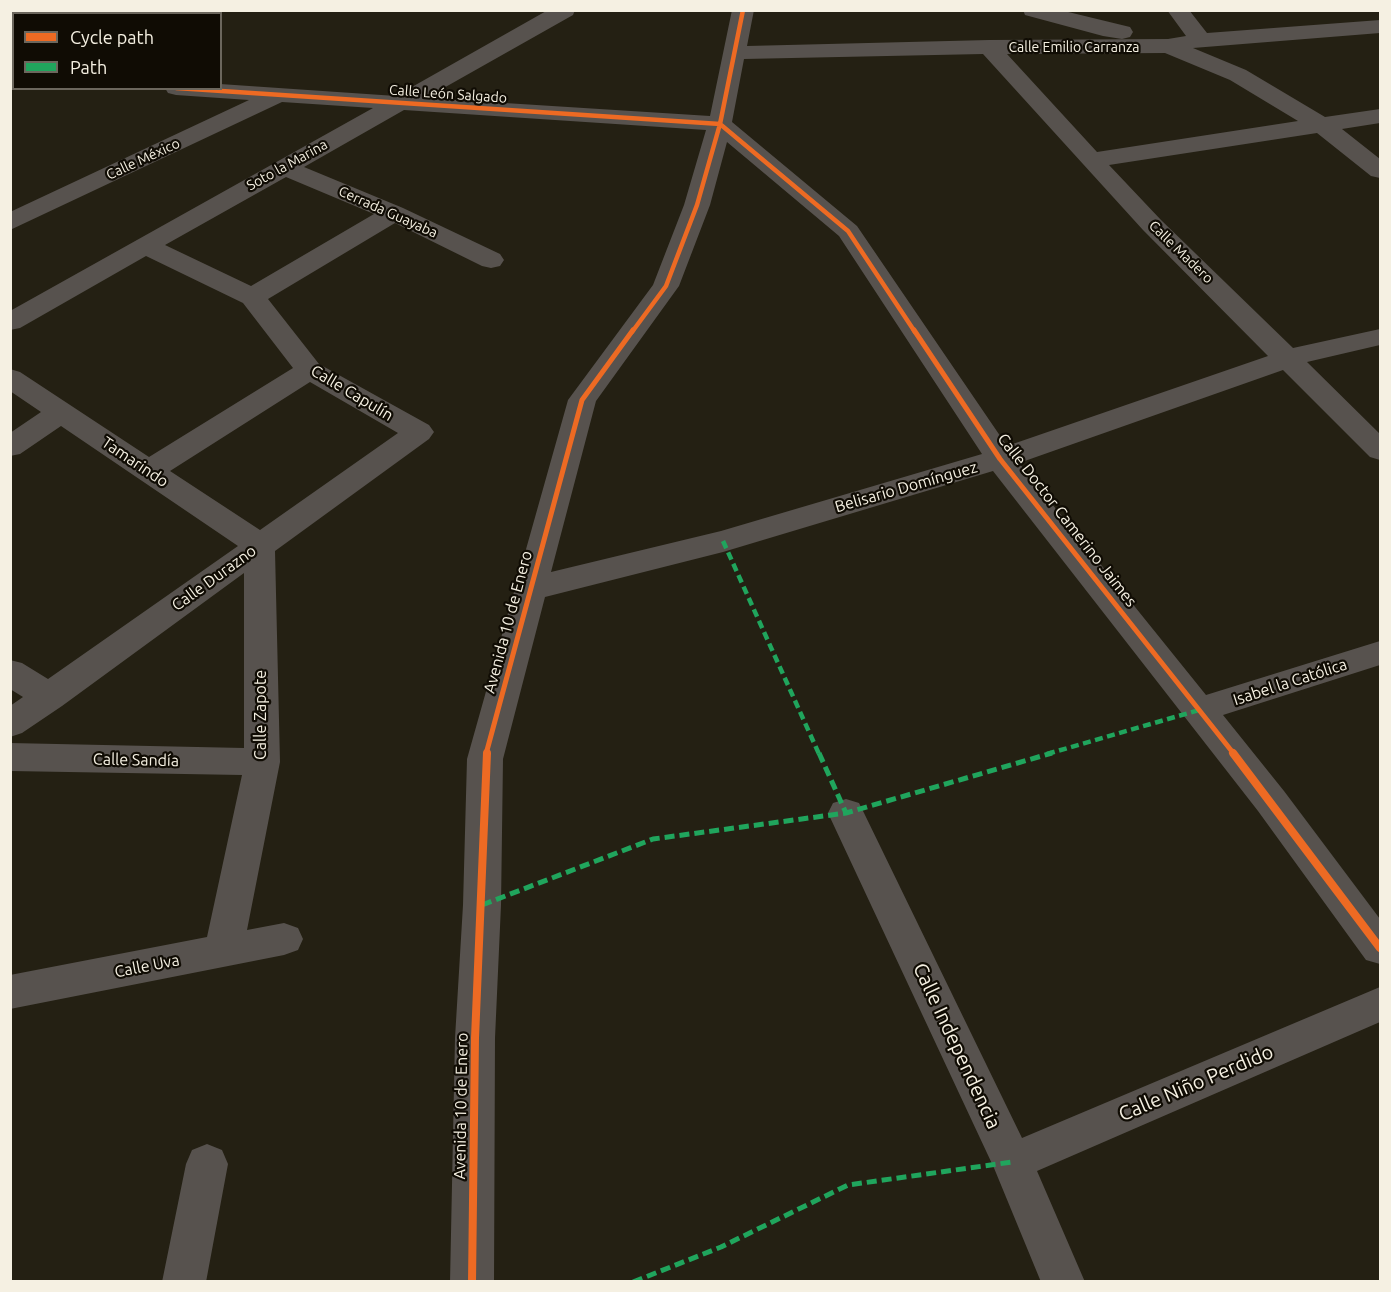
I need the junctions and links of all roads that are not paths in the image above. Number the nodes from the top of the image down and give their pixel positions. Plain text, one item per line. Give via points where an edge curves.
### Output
1 (565, 10) edge
2 (743, 10) edge
3 (1033, 10) edge
4 (1177, 10) edge
5 (1302, 10) edge
6 (1380, 26) edge
7 (1321, 32) junction
8 (1186, 43) junction
9 (989, 47) junction
10 (733, 53) junction
11 (201, 90) edge
12 (276, 96) junction
13 (399, 103) junction
14 (1380, 116) edge
15 (720, 124) junction
16 (1323, 126) junction
17 (1090, 160) junction
18 (284, 167) junction
19 (1380, 171) edge
20 (394, 213) junction
21 (10, 222) edge
22 (146, 246) junction
23 (492, 260) dead end
24 (252, 297) junction
25 (10, 322) edge
26 (1380, 337) edge
27 (1289, 358) junction
28 (309, 370) junction
29 (10, 378) edge
30 (60, 412) junction
31 (418, 432) joint
32 (10, 447) edge
33 (1380, 450) edge
34 (1000, 459) junction
35 (148, 471) junction
36 (259, 545) junction
37 (531, 589) junction
38 (1380, 653) edge
39 (10, 672) edge
40 (50, 697) junction
41 (1200, 710) junction
42 (10, 724) edge
43 (10, 757) edge
44 (262, 762) junction
45 (846, 813) dead end
46 (284, 939) dead end
47 (1380, 948) edge
48 (223, 952) junction
49 (10, 992) edge
50 (1380, 1004) edge
51 (1012, 1162) junction
52 (207, 1164) dead end
53 (184, 1281) edge
54 (472, 1281) edge
55 (1063, 1281) edge

1 - 13 street, Soto la Marina
2 - 10 street, Avenida 10 de Enero
3 - 8 street via 1103,29
4 - 8 street
5 - 7 street
6 - 7 street
7 - 8 street
8 - 9 street, Calle Emilio Carranza
8 - 16 street, Calle Emilio Carranza
9 - 10 street, Calle Emilio Carranza
9 - 17 street, Calle Madero
10 - 15 street, Avenida 10 de Enero
11 - 12 street, Calle León Salgado
12 - 13 street, Calle León Salgado
12 - 21 street, Calle México
13 - 15 street, Calle León Salgado
13 - 18 street, Soto la Marina
14 - 16 street
15 - 34 street, Calle Doctor Camerino Jaimes via 848,231
15 - 37 street, Avenida 10 de Enero via 697,205 666,286 582,400
16 - 17 street
16 - 19 street, Calle Emilio Carranza
17 - 27 street, Calle Madero
18 - 20 street, Cerrada Guayaba
18 - 22 street, Soto la Marina
20 - 23 street, Cerrada Guayaba
20 - 24 street
22 - 24 street, Calle Capulín
22 - 25 street, Soto la Marina
24 - 28 street, Calle Capulín
26 - 27 street, Belisario Domínguez
27 - 33 street, Calle Madero
27 - 34 street, Belisario Domínguez
28 - 31 street, Calle Capulín
28 - 35 street
29 - 30 street, Tamarindo
30 - 32 street
30 - 35 street, Tamarindo
31 - 36 street, Calle Durazno
34 - 37 street, Belisario Domínguez via 723,541
34 - 41 street, Calle Doctor Camerino Jaimes
35 - 36 street, Tamarindo
36 - 40 street, Calle Durazno
36 - 44 street, Calle Zapote
37 - 54 street, Avenida 10 de Enero via 485,759 475,1038
38 - 41 street, Isabel la Católica
39 - 40 street
40 - 42 street, Calle Durazno
41 - 47 street, Calle Doctor Camerino Jaimes
43 - 44 street, Calle Sandía
44 - 48 street, Calle Zapote
45 - 51 street, Calle Independencia
46 - 48 street, Calle Uva
48 - 49 street, Calle Uva
50 - 51 street, Calle Niño Perdido
51 - 55 street, Calle Independencia
52 - 53 street

